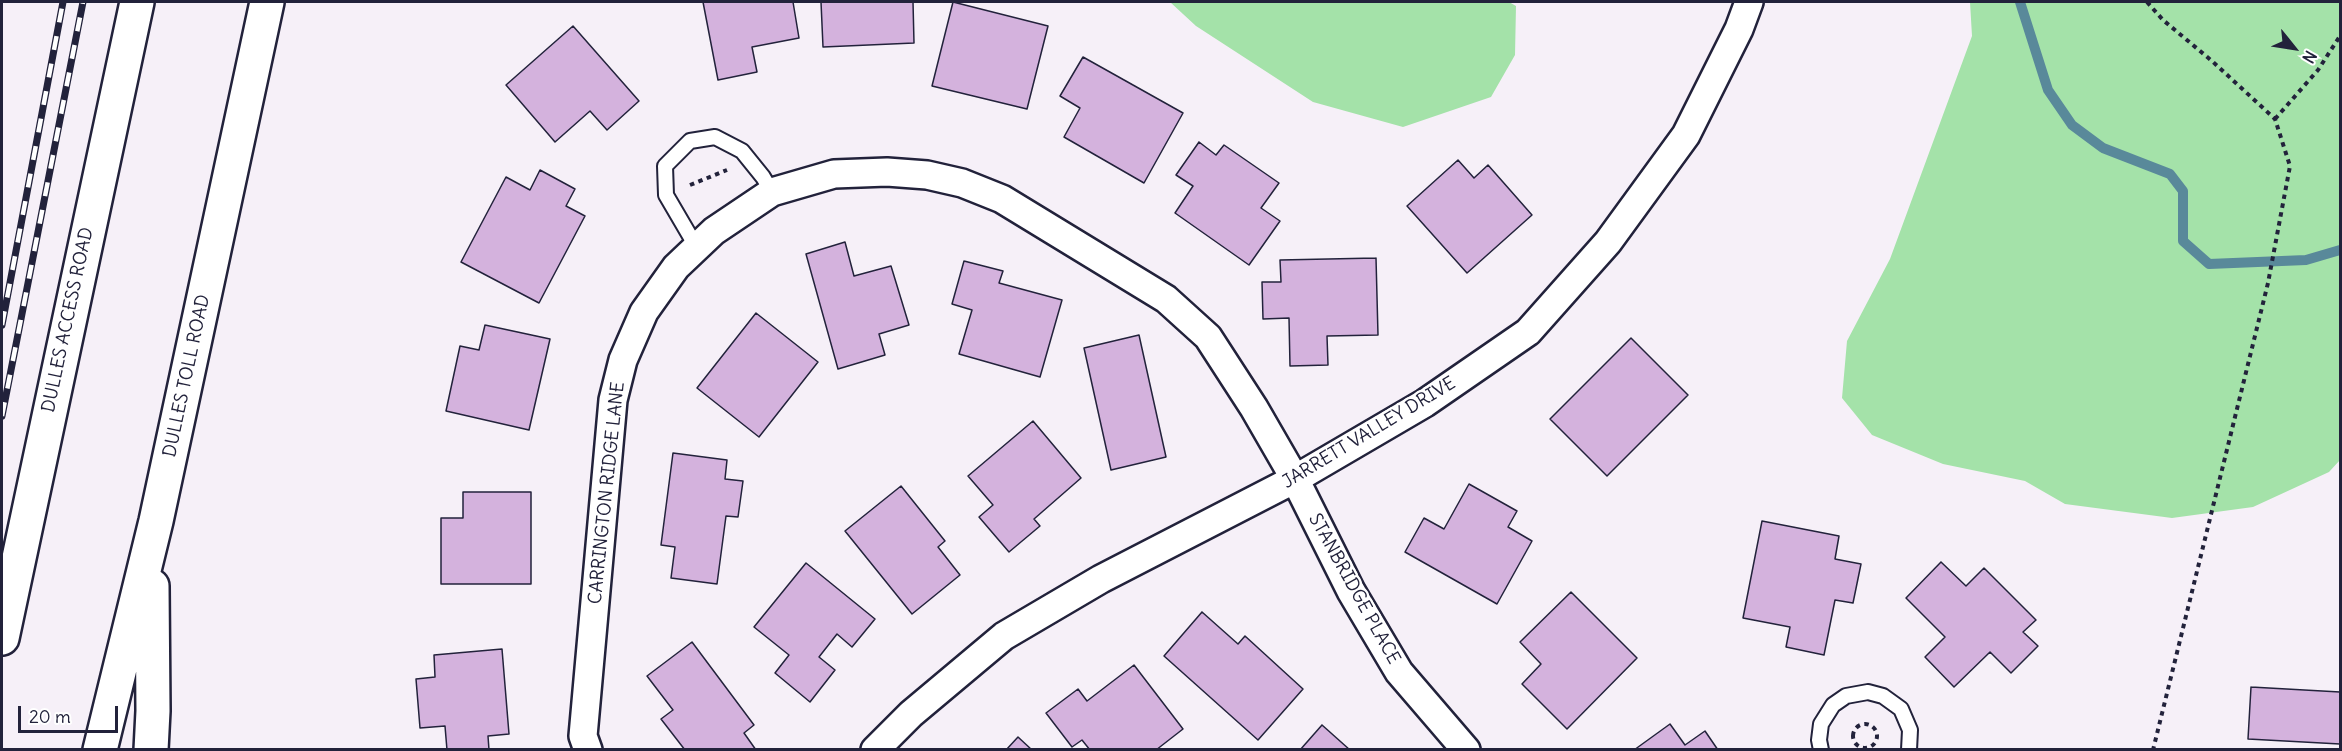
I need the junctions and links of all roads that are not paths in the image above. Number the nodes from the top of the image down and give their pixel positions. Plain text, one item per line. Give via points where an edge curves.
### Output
1 (137, 2) edge
2 (267, 2) edge
3 (1749, 2) edge
4 (772, 192) junction
5 (697, 248) junction
6 (1295, 479) junction
7 (156, 521) junction
8 (2, 638) edge
9 (100, 750) edge
10 (151, 750) edge
11 (588, 750) edge
12 (875, 750) edge
13 (1466, 750) edge
14 (1821, 750) edge
15 (1909, 750) edge

1 - 8 highway, DULLES ACCESS ROAD
2 - 7 highway, DULLES TOLL ROAD
3 - 6 street, JARRETT VALLEY DRIVE via 1686,135 1608,242 1528,332 1425,403
4 - 5 street, CARRINGTON RIDGE LANE via 714,231
4 - 5 lane via 742,151 715,137 690,141 665,166 666,195
4 - 6 street, CARRINGTON RIDGE LANE via 834,174 887,172 962,183 1002,199 1166,299 1208,337
5 - 11 street, CARRINGTON RIDGE LANE via 676,267 644,312 623,360 613,400 583,736
6 - 12 street, JARRETT VALLEY DRIVE via 1101,579 1004,636 911,714
6 - 13 street, STANBRIDGE PLACE via 1351,591 1400,672
7 - 9 highway, DULLES TOLL ROAD
7 - 10 highway via 152,557
14 - 15 lane via 1821,724 1833,705 1846,696 1868,692 1883,696 1901,710 1910,730

